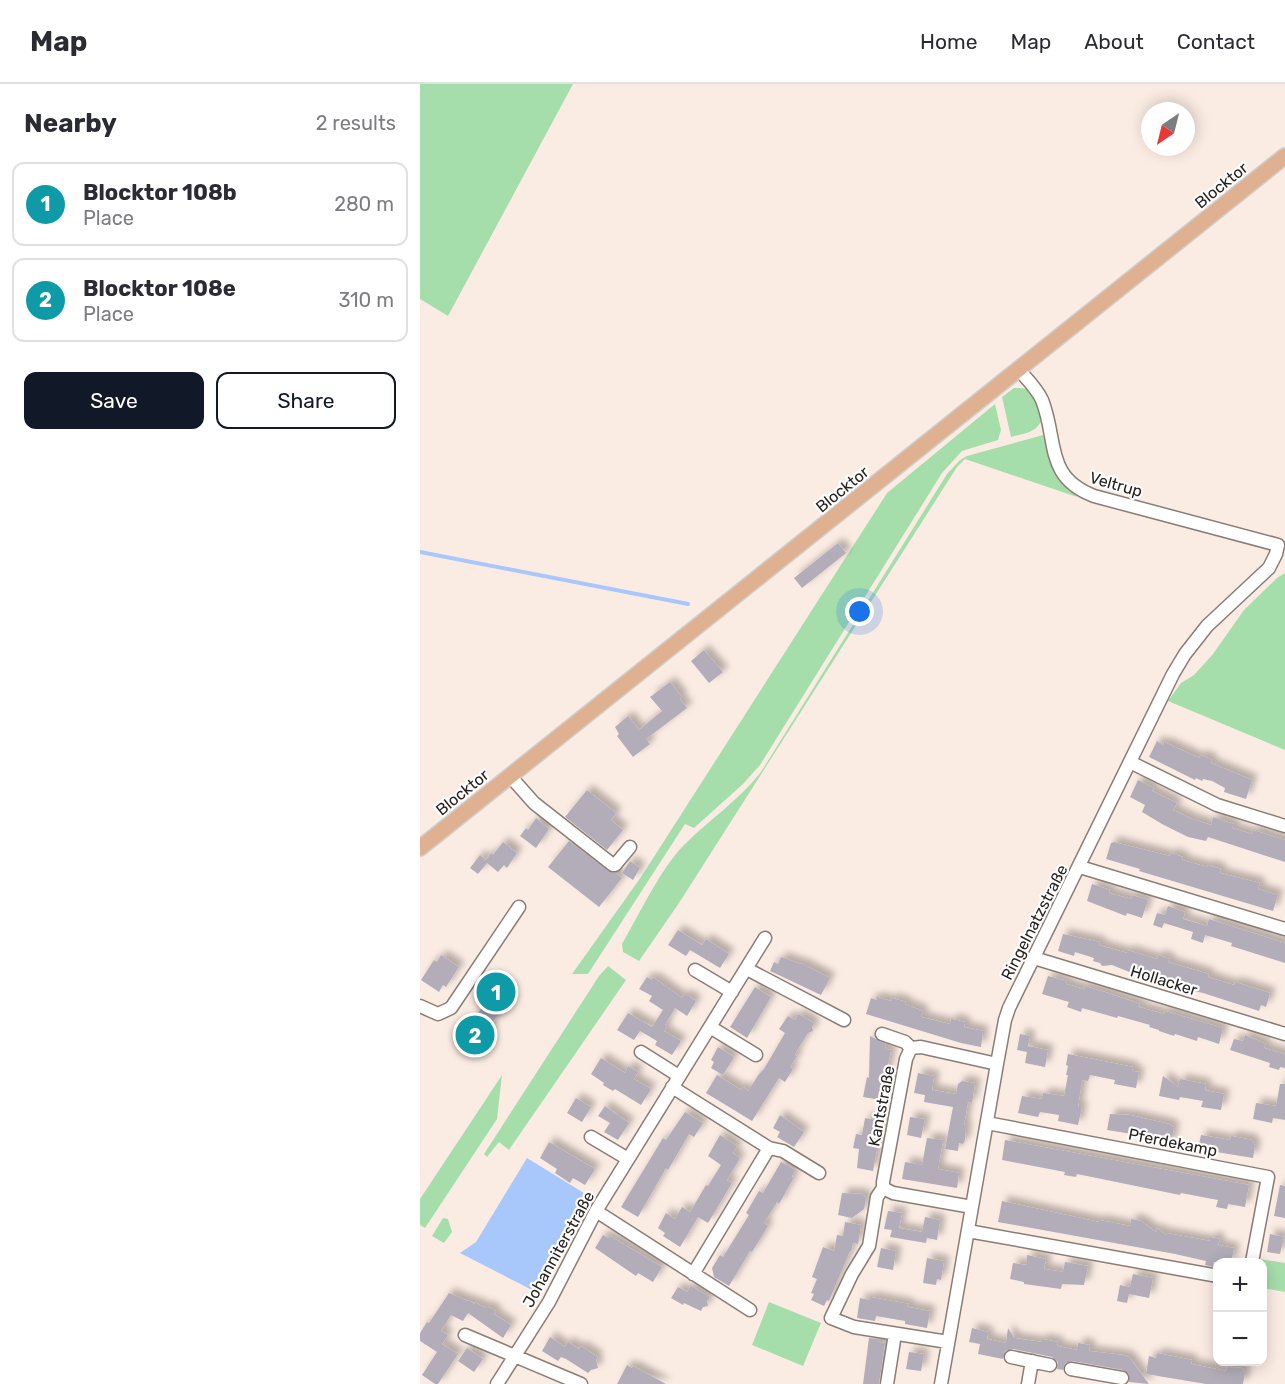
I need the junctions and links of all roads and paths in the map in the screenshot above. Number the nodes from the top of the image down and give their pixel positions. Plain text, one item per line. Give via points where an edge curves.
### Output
1 (1285, 156) edge
2 (1019, 370) junction
3 (1281, 545) edge
4 (1269, 568) joint
5 (1130, 762) junction
6 (510, 776) junction
7 (1285, 826) edge
8 (630, 847) dead end
9 (420, 848) edge
10 (1080, 867) junction
11 (519, 907) dead end
12 (1285, 929) edge
13 (765, 938) dead end
14 (1034, 958) junction
15 (747, 969) junction
16 (695, 970) dead end
17 (732, 992) junction
18 (420, 1006) edge
19 (844, 1020) dead end
20 (710, 1027) junction
21 (882, 1034) dead end
22 (1285, 1034) edge
23 (911, 1048) junction
24 (641, 1052) dead end
25 (756, 1055) dead end
26 (997, 1064) junction
27 (675, 1081) junction
28 (987, 1124) junction
29 (591, 1137) dead end
30 (769, 1148) junction
31 (628, 1159) junction
32 (819, 1173) dead end
33 (883, 1188) junction
34 (972, 1207) junction
35 (596, 1211) junction
36 (968, 1231) junction
37 (1253, 1258) edge
38 (693, 1274) junction
39 (1213, 1275) edge
40 (750, 1310) dead end
41 (895, 1334) junction
42 (465, 1335) dead end
43 (948, 1342) junction
44 (516, 1356) junction
45 (1011, 1357) dead end
46 (1032, 1361) junction
47 (1050, 1365) dead end
48 (1071, 1369) dead end
49 (1122, 1378) dead end
50 (1102, 1379) edge
51 (497, 1384) edge
52 (581, 1384) edge
53 (886, 1384) edge
54 (942, 1384) edge
55 (1028, 1384) edge

1 - 2 main road, Blocktor
2 - 3 street, Veltrup via 1042,399 1058,465 1078,490
2 - 6 main road, Blocktor
3 - 4 street, Veltrup
4 - 5 street, Ringelnatzstraße via 1217,615 1185,654
5 - 7 street via 1217,805
5 - 10 street, Ringelnatzstraße
6 - 8 street via 534,803 613,865
6 - 9 main road, Blocktor
10 - 12 street
10 - 14 street, Ringelnatzstraße
11 - 18 street via 451,1008 438,1014
13 - 15 street, Johanniterstraße
14 - 22 street, Hollacker
14 - 26 street, Ringelnatzstraße via 1009,1008
15 - 17 street, Johanniterstraße
15 - 19 street
16 - 17 street
17 - 20 street, Johanniterstraße
20 - 25 street
20 - 27 street, Johanniterstraße
21 - 23 street
23 - 26 street, Kantstraße
23 - 33 street, Kantstraße
24 - 27 street
26 - 28 street, Ringelnatzstraße
27 - 30 street
27 - 31 street, Johanniterstraße
28 - 34 street, Ringelnatzstraße
28 - 37 street, Pferdekamp via 1268,1177
29 - 31 street
30 - 32 street via 783,1151
30 - 38 street
31 - 35 street, Johanniterstraße
33 - 34 street via 892,1193
33 - 41 street, Kantstraße via 869,1246 831,1318 854,1327
34 - 36 street, Ringelnatzstraße
35 - 38 street
35 - 44 street, Johanniterstraße
36 - 39 street
36 - 43 street, Ringelnatzstraße
38 - 40 street
41 - 43 street
41 - 53 street
42 - 44 street
43 - 54 street, Ringelnatzstraße
44 - 51 street, Johanniterstraße
44 - 52 street
45 - 46 street
46 - 47 street
46 - 55 street
48 - 50 street
49 - 50 street

